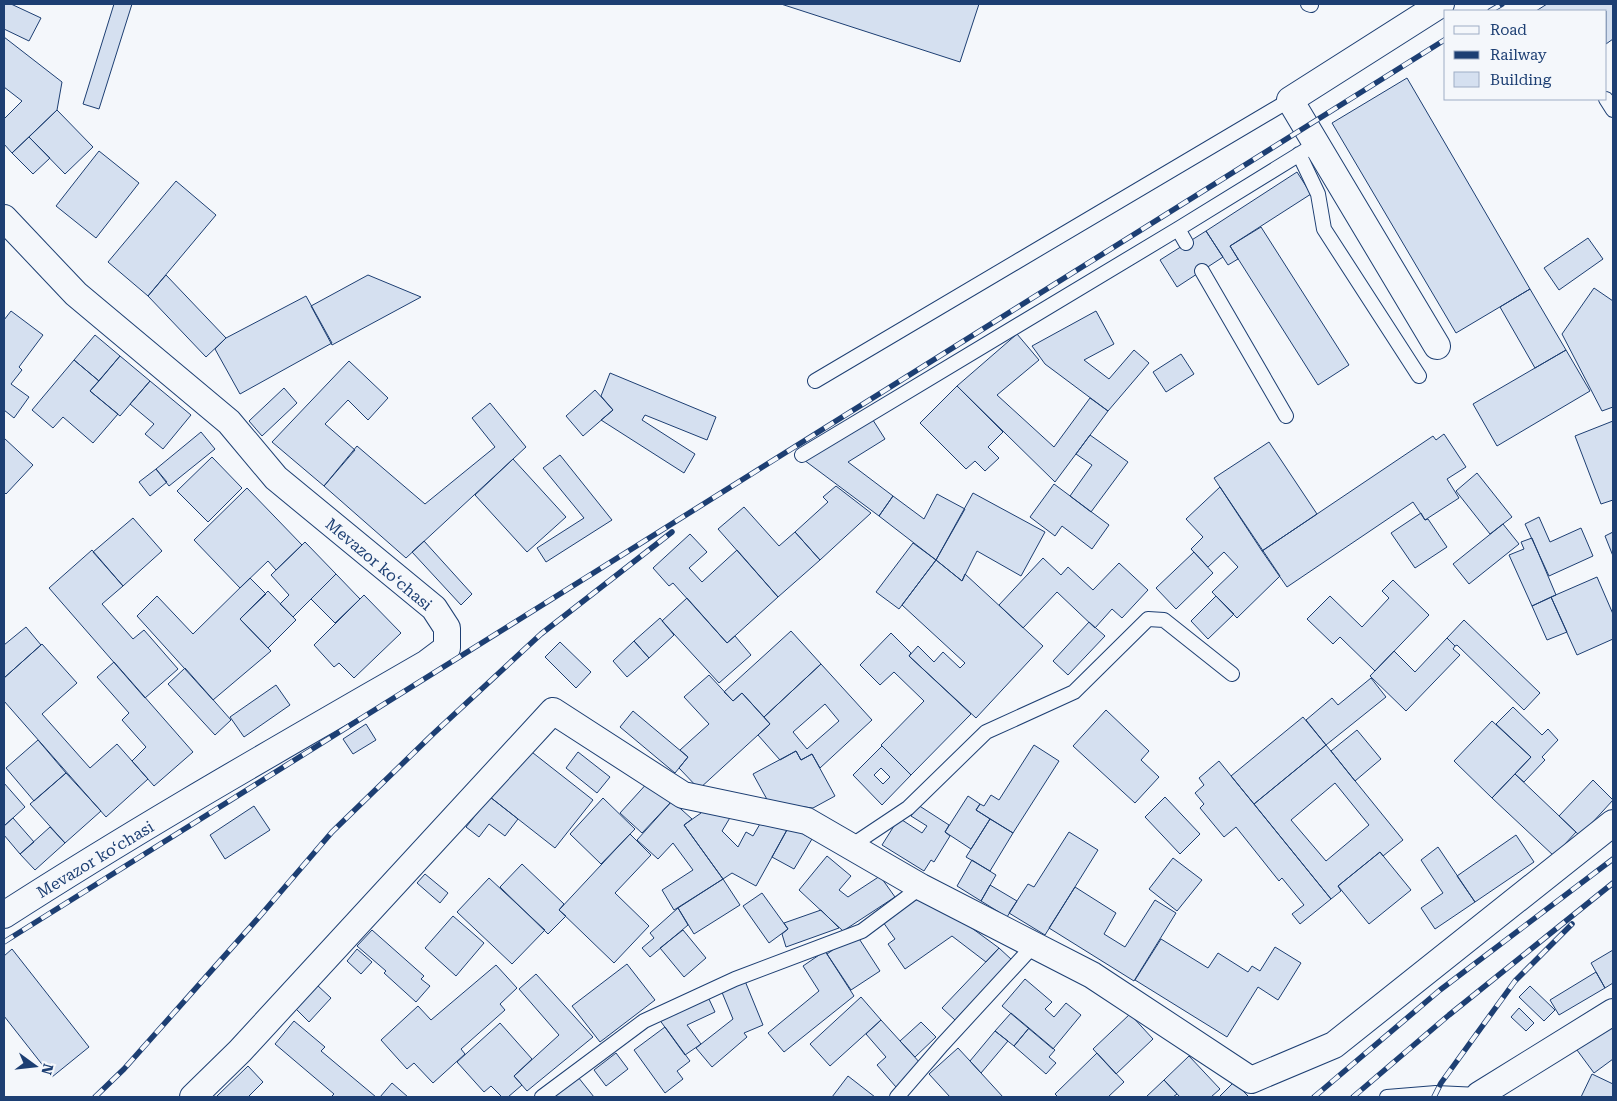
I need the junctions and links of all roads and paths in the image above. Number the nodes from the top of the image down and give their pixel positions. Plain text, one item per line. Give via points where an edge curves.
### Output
1 (1441, 4) edge
2 (1290, 100) junction
3 (1307, 149) junction
4 (4, 218) edge
5 (1178, 229) junction
6 (1186, 243) dead end
7 (1202, 271) dead end
8 (1437, 346) dead end
9 (1419, 376) dead end
10 (815, 381) dead end
11 (1286, 416) dead end
12 (802, 455) dead end
13 (1232, 674) dead end
14 (1613, 824) edge
15 (851, 846) junction
16 (921, 887) junction
17 (4, 915) edge
18 (1034, 945) junction
19 (1613, 1012) edge
20 (193, 1097) edge
21 (542, 1097) edge
22 (897, 1097) edge
23 (1387, 1097) edge
24 (1479, 1097) edge

1 - 2 street
2 - 3 street
2 - 10 lane
3 - 5 lane
3 - 8 street
3 - 9 lane via 1324,228
4 - 17 street, Mevazor koʻchasi via 76,294 229,422 276,478 434,608 448,628 448,648 427,663 185,803
5 - 6 lane
5 - 12 lane
7 - 11 lane
13 - 15 lane via 1164,620 1148,619 1074,692 986,732 908,808
14 - 18 street via 1334,1045 1251,1080 1092,976
15 - 16 street
15 - 20 street via 807,821 683,795 553,710 240,1051
16 - 18 street
16 - 21 lane via 862,931 735,979 644,1021
18 - 22 lane
19 - 24 street
23 - 24 lane via 1436,1093

